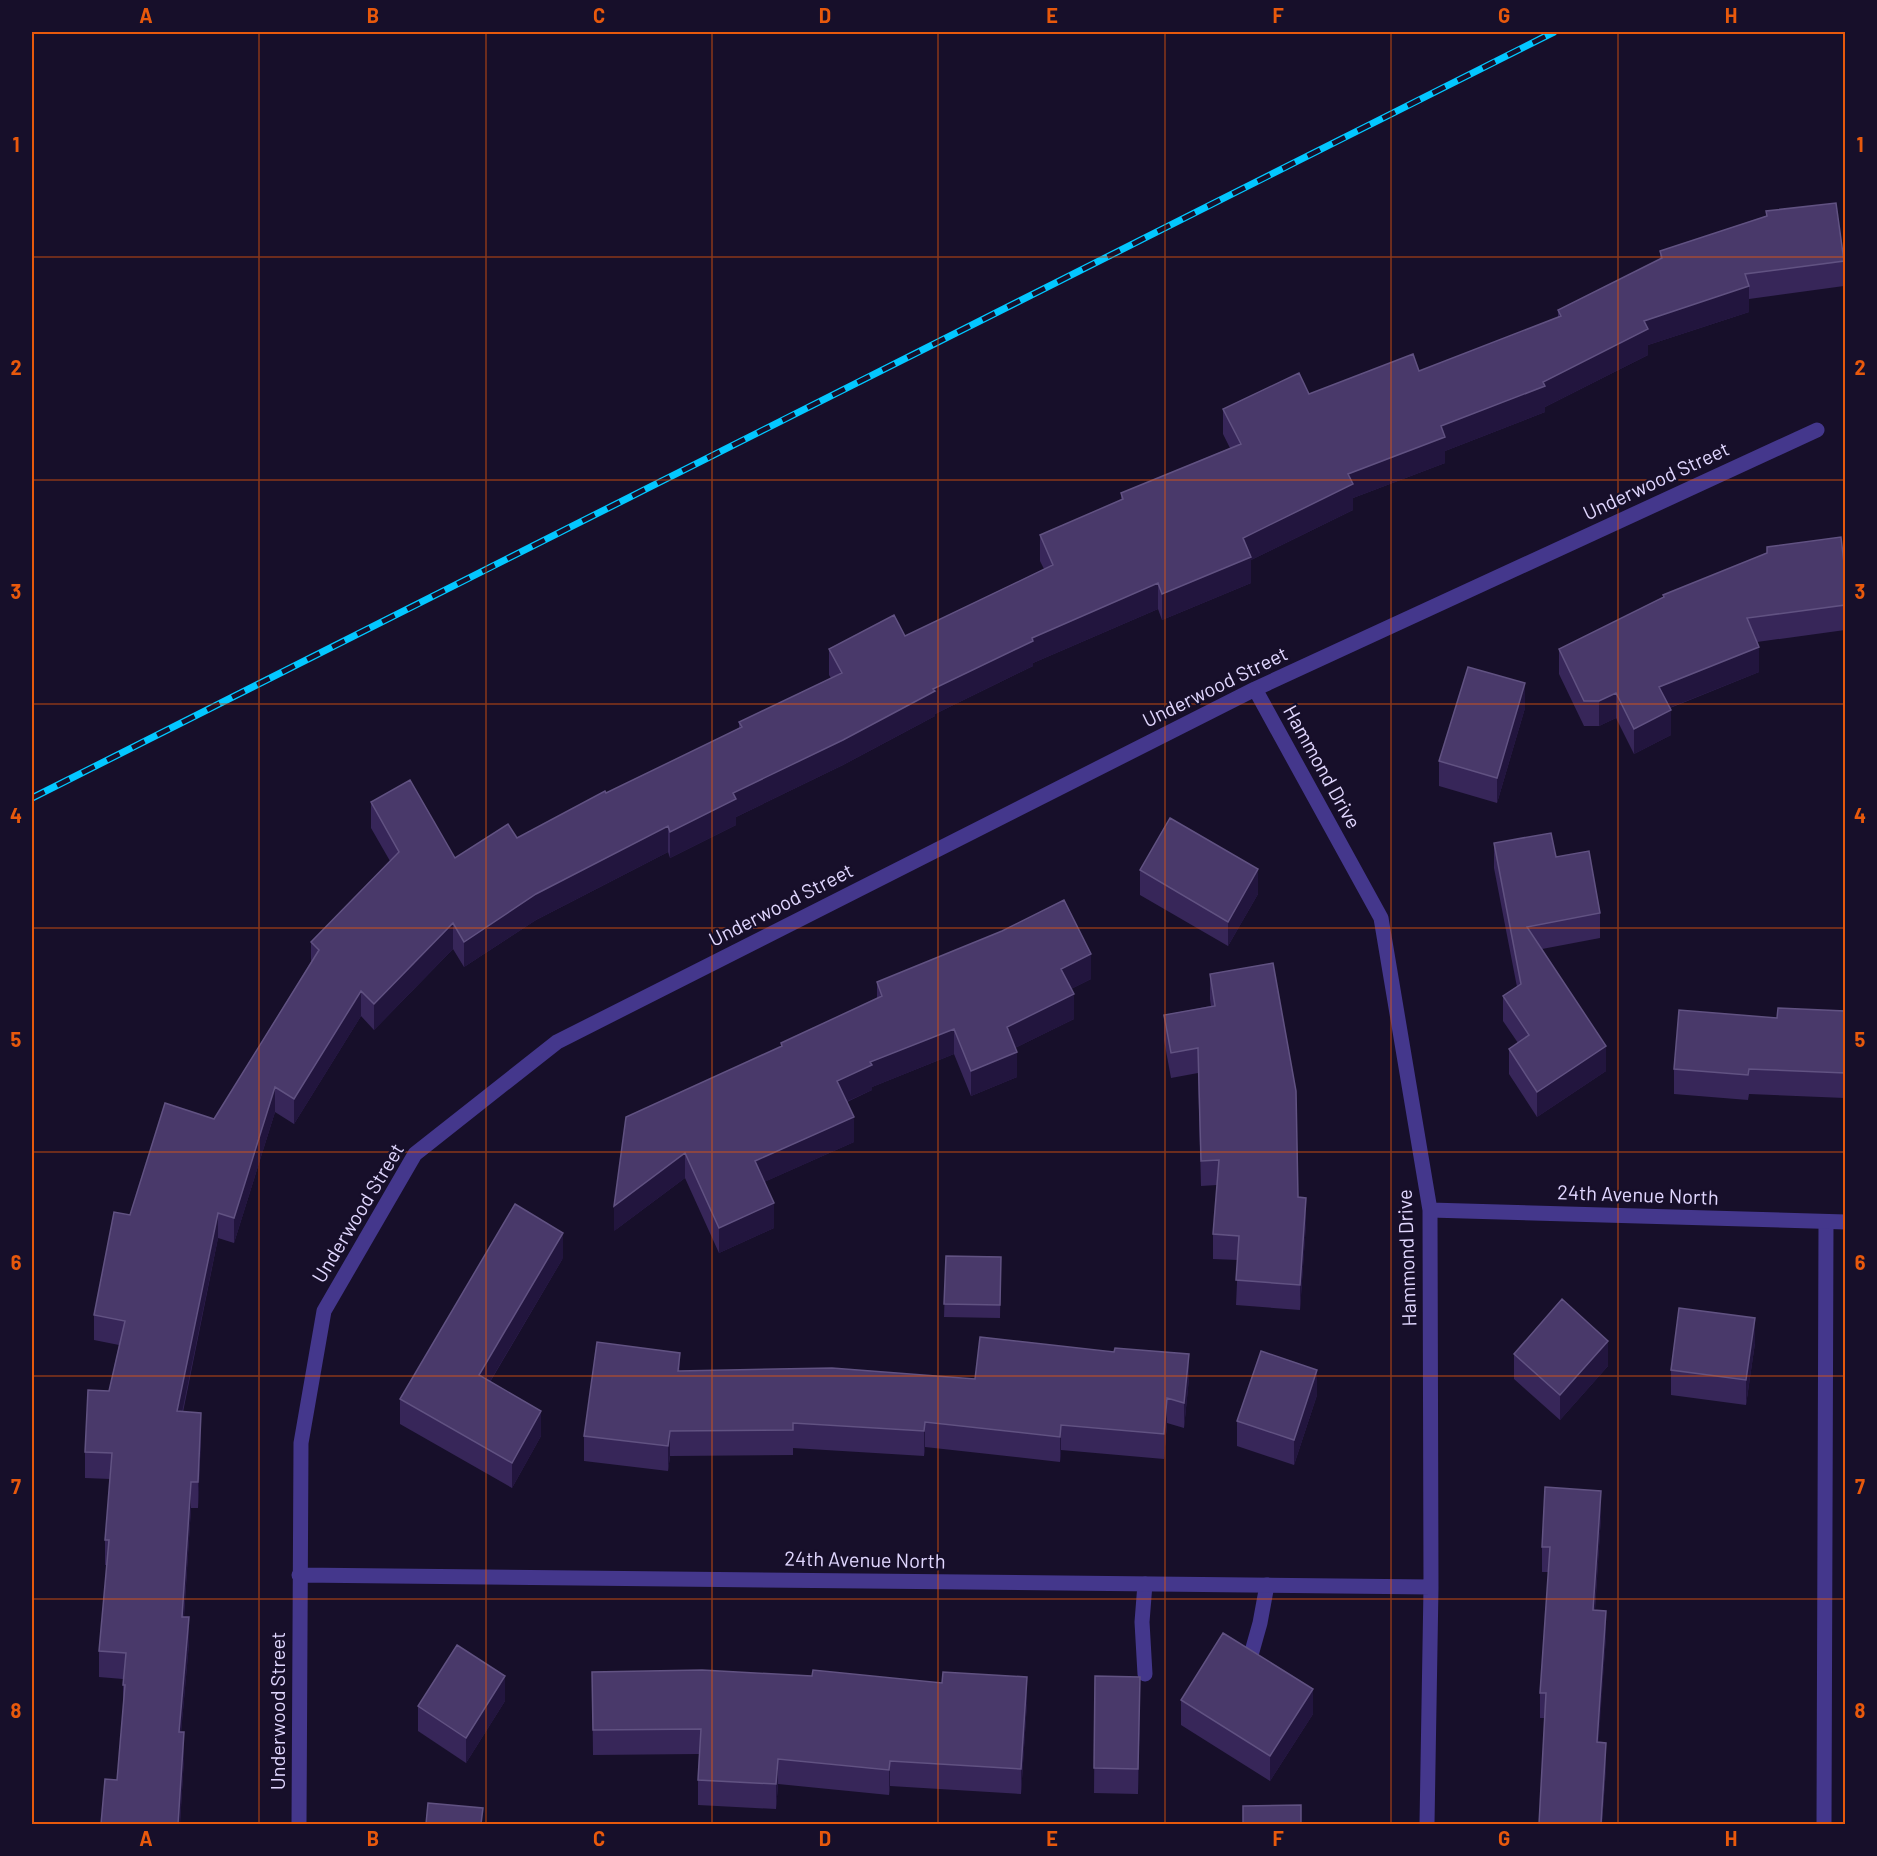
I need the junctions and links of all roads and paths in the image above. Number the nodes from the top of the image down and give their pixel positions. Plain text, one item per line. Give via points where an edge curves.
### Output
1 (1817, 430) dead end
2 (1255, 689) junction
3 (1430, 1210) junction
4 (1845, 1221) edge
5 (1826, 1222) junction
6 (299, 1575) junction
7 (1145, 1584) junction
8 (1267, 1585) junction
9 (1431, 1587) junction
10 (1251, 1655) edge
11 (1145, 1674) dead end
12 (299, 1824) edge
13 (1427, 1824) edge
14 (1824, 1824) edge

1 - 2 street, Underwood Street
2 - 3 street, Hammond Drive via 1381,918
2 - 6 street, Underwood Street via 557,1042 415,1154 324,1311 301,1443
3 - 5 street, 24th Avenue North
3 - 9 street, Hammond Drive
4 - 5 street, 24th Avenue North
5 - 14 street
6 - 7 street, 24th Avenue North
6 - 12 street, Underwood Street
7 - 8 street, 24th Avenue North
7 - 11 street
8 - 9 street, 24th Avenue North
8 - 10 street
9 - 13 street, Hammond Drive

